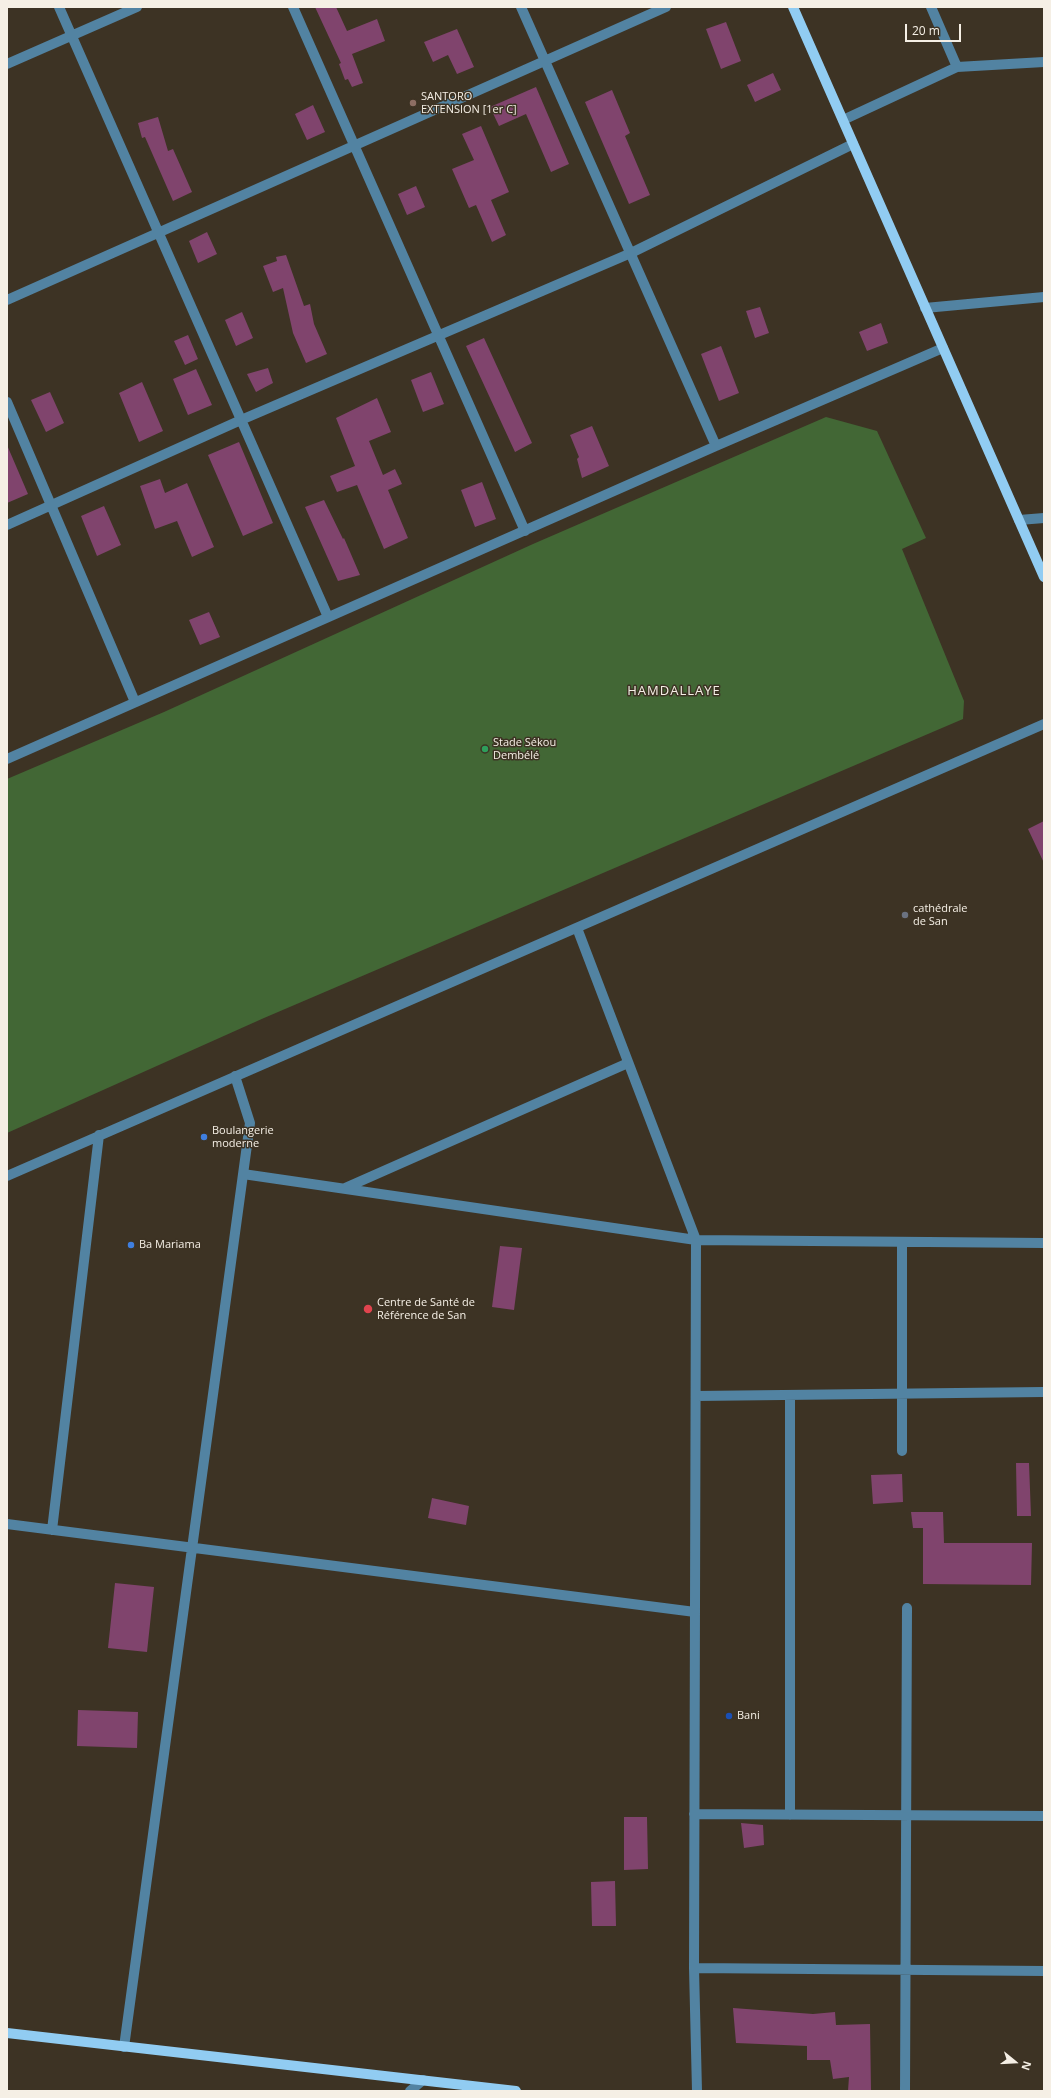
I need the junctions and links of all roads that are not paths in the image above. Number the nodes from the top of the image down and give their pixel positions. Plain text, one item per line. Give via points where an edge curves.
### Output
1 (59, 7) edge
2 (137, 7) edge
3 (293, 7) edge
4 (521, 7) edge
5 (666, 7) edge
6 (793, 7) edge
7 (933, 8) edge
8 (71, 36) junction
9 (545, 60) junction
10 (1044, 62) edge
11 (7, 64) edge
12 (957, 66) junction
13 (843, 120) junction
14 (853, 144) junction
15 (354, 145) junction
16 (158, 232) junction
17 (631, 253) junction
18 (1044, 297) edge
19 (7, 300) edge
20 (925, 308) junction
21 (439, 336) junction
22 (943, 348) junction
23 (7, 402) edge
24 (241, 420) junction
25 (716, 446) junction
26 (51, 505) junction
27 (1044, 518) edge
28 (1019, 520) junction
29 (7, 525) edge
30 (525, 530) junction
31 (1044, 577) edge
32 (328, 617) junction
33 (135, 702) junction
34 (1044, 724) edge
35 (7, 759) edge
36 (577, 928) junction
37 (628, 1063) junction
38 (235, 1076) junction
39 (99, 1136) junction
40 (243, 1174) junction
41 (7, 1176) edge
42 (345, 1189) junction
43 (696, 1240) junction
44 (902, 1242) junction
45 (1044, 1243) edge
46 (1044, 1392) edge
47 (902, 1394) junction
48 (790, 1395) junction
49 (696, 1396) junction
50 (902, 1452) dead end
51 (7, 1524) edge
52 (52, 1530) junction
53 (192, 1549) junction
54 (907, 1608) dead end
55 (695, 1612) junction
56 (694, 1814) junction
57 (790, 1815) junction
58 (906, 1815) junction
59 (1044, 1816) edge
60 (694, 1968) junction
61 (905, 1970) junction
62 (1044, 1971) edge
63 (7, 2033) edge
64 (124, 2047) junction
65 (424, 2080) junction
66 (410, 2091) edge
67 (516, 2091) edge
68 (697, 2091) edge
69 (905, 2091) edge

1 - 8 street
2 - 8 street
3 - 15 street
4 - 9 street
5 - 9 street
6 - 13 main road
7 - 12 street
8 - 11 street
8 - 16 street
9 - 15 street
9 - 17 street
10 - 12 street
12 - 13 street
13 - 14 main road
14 - 17 street
14 - 20 main road
15 - 16 street
15 - 21 street
16 - 19 street
16 - 24 street
17 - 21 street
17 - 25 street
18 - 20 street
20 - 22 main road
21 - 24 street
21 - 30 street
22 - 25 street
22 - 28 main road
23 - 26 street
24 - 26 street
24 - 32 street
25 - 30 street
26 - 29 street
26 - 33 street
27 - 28 street
28 - 31 main road
30 - 32 street
32 - 33 street
33 - 35 street
34 - 36 street
36 - 37 street
36 - 38 street
37 - 42 street
37 - 43 street
38 - 39 street
38 - 40 street via 250,1123
39 - 41 street
39 - 52 street
40 - 42 street
40 - 53 street
42 - 43 street
43 - 44 street
43 - 49 street
44 - 45 street
44 - 47 street
46 - 47 street
47 - 48 street
47 - 50 street
48 - 49 street
48 - 57 street
49 - 55 street
51 - 52 street
52 - 53 street
53 - 55 street
53 - 64 street
54 - 58 street
55 - 56 street
56 - 57 street
56 - 60 street
57 - 58 street
58 - 59 street
58 - 61 street
60 - 61 street
60 - 68 street
61 - 62 street
61 - 69 street
63 - 64 main road
64 - 65 main road
65 - 66 street
65 - 67 main road

